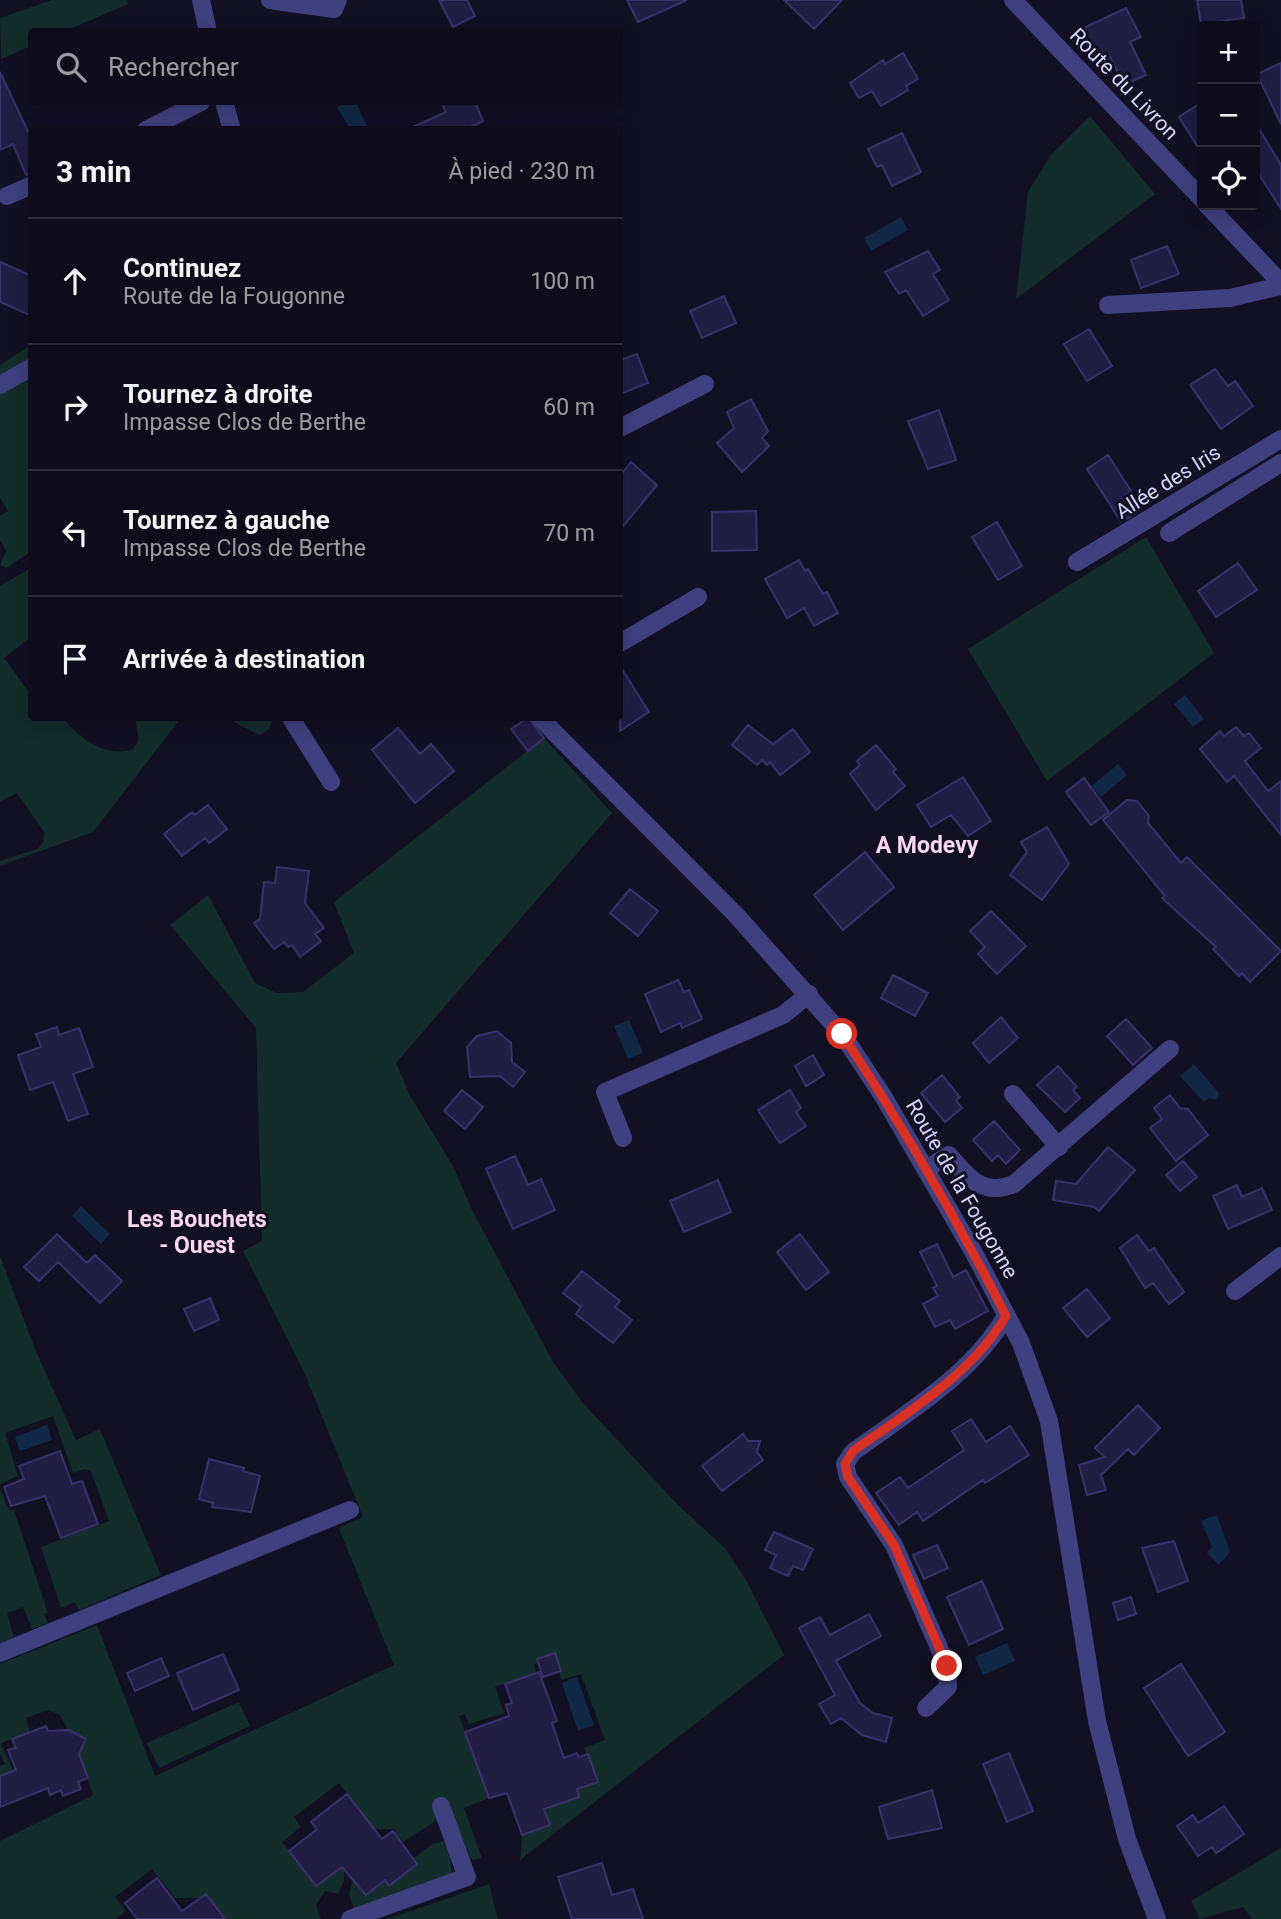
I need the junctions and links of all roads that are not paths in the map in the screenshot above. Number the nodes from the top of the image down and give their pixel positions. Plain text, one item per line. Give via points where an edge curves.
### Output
1 (201, 0) edge
2 (270, 0) edge
3 (338, 0) edge
4 (1013, 0) edge
5 (207, 28) edge
6 (195, 105) edge
7 (225, 105) edge
8 (154, 126) edge
9 (231, 126) edge
10 (28, 187) edge
11 (1197, 194) edge
12 (8, 197) dead end
13 (1213, 210) edge
14 (1281, 285) edge
15 (1108, 305) dead end
16 (28, 369) edge
17 (705, 384) dead end
18 (0, 385) edge
19 (623, 426) edge
20 (1281, 439) edge
21 (1281, 463) edge
22 (1169, 533) dead end
23 (1077, 562) dead end
24 (698, 597) dead end
25 (623, 641) edge
26 (292, 721) edge
27 (543, 721) edge
28 (331, 782) dead end
29 (809, 994) junction
30 (1170, 1049) dead end
31 (1013, 1094) dead end
32 (623, 1138) dead end
33 (1059, 1147) junction
34 (926, 1169) junction
35 (1281, 1256) edge
36 (1235, 1291) dead end
37 (1006, 1316) junction
38 (350, 1510) dead end
39 (0, 1653) edge
40 (926, 1708) dead end
41 (441, 1806) dead end
42 (350, 1919) edge
43 (1157, 1919) edge

1 - 5 street
2 - 3 street via 334,9
4 - 11 street, Route du Livron
6 - 8 street
7 - 9 street
10 - 12 street
13 - 14 street
14 - 15 street via 1230,298
16 - 18 street
17 - 19 street
20 - 23 street, Allée des Iris
21 - 22 street, Allée des Iris
24 - 25 street
26 - 28 street
27 - 29 street, Route de la Fougonne
29 - 32 street via 783,1015 605,1092
29 - 34 street, Route de la Fougonne via 842,1034
30 - 33 street
31 - 33 street
33 - 34 street via 1007,1187 990,1189 975,1183 949,1155
34 - 37 street, Route de la Fougonne
35 - 36 street
37 - 40 street via 990,1343 961,1370 853,1451 845,1464 848,1477 894,1545 947,1666 948,1687
37 - 43 street, Route de la Fougonne via 1040,1389 1049,1421 1097,1721 1127,1839
38 - 39 street
41 - 42 street via 467,1877

